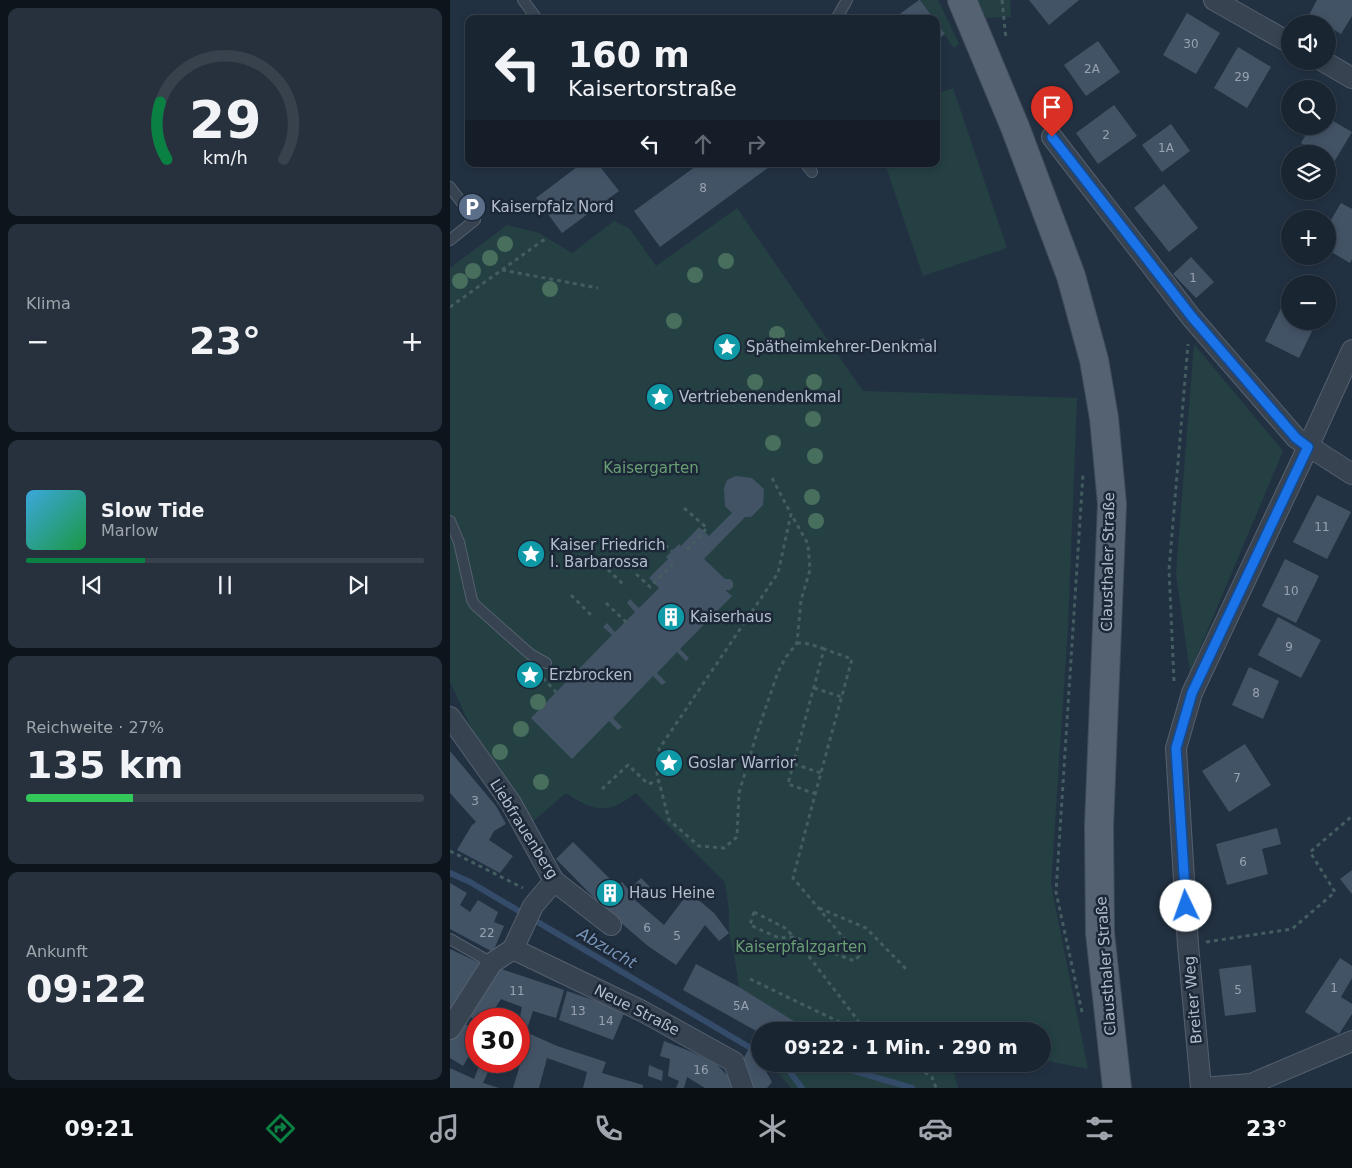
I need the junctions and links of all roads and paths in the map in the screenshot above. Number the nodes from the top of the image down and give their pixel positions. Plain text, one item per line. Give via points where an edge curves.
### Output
1 (523, 0) edge
2 (847, 0) edge
3 (962, 0) edge
4 (1214, 0) edge
5 (534, 15) edge
6 (838, 15) edge
7 (1281, 38) edge
8 (1336, 69) edge
9 (1352, 78) edge
10 (1052, 137) dead end
11 (450, 187) edge
12 (545, 239) dead end
13 (450, 240) edge
14 (502, 270) junction
15 (598, 288) dead end
16 (450, 307) edge
17 (1192, 317) junction
18 (1352, 350) edge
19 (1308, 447) junction
20 (1083, 470) dead end
21 (1352, 474) edge
22 (772, 478) dead end
23 (684, 508) dead end
24 (792, 514) junction
25 (450, 521) edge
26 (665, 545) dead end
27 (672, 551) dead end
28 (686, 551) dead end
29 (602, 564) dead end
30 (673, 564) dead end
31 (636, 574) dead end
32 (624, 586) dead end
33 (571, 595) dead end
34 (606, 604) dead end
35 (593, 617) dead end
36 (626, 622) dead end
37 (797, 643) junction
38 (824, 649) junction
39 (546, 663) dead end
40 (1174, 682) dead end
41 (548, 683) dead end
42 (814, 688) junction
43 (556, 692) dead end
44 (842, 698) junction
45 (450, 719) edge
46 (794, 764) junction
47 (821, 773) junction
48 (658, 781) junction
49 (602, 789) dead end
50 (816, 794) junction
51 (1352, 817) edge
52 (450, 851) edge
53 (554, 881) junction
54 (537, 901) junction
55 (819, 907) junction
56 (611, 925) dead end
57 (794, 937) junction
58 (450, 939) edge
59 (1188, 945) junction
60 (513, 949) junction
61 (492, 963) junction
62 (906, 969) dead end
63 (750, 979) dead end
64 (1083, 1013) dead end
65 (839, 1022) edge
66 (859, 1022) edge
67 (450, 1029) edge
68 (1352, 1042) edge
69 (924, 1072) edge
70 (743, 1088) edge
71 (936, 1088) edge
72 (1117, 1088) edge
73 (1201, 1088) edge

1 - 5 lane
2 - 6 lane
3 - 72 main road, Clausthaler Straße via 1015,127 1071,276 1094,360 1104,418 1112,504 1099,826 1100,933
4 - 7 street
8 - 9 street
10 - 17 street
11 - 13 lane via 475,220
12 - 14 path
14 - 15 path
14 - 16 path
17 - 19 street via 1296,438
17 - 40 path via 1169,570
18 - 19 street, Breiter Weg
19 - 21 street
19 - 59 street, Breiter Weg via 1192,693 1177,742
20 - 64 path via 1056,892
22 - 24 path
23 - 28 path via 707,528
24 - 37 path via 808,544 810,570 801,600
24 - 48 path via 778,573 659,749
25 - 39 lane via 459,542 475,605 530,654
26 - 27 path
29 - 32 path
30 - 31 path via 650,587
33 - 35 path
34 - 36 path
37 - 38 path
37 - 48 path via 778,672 756,736 739,793 737,837 724,848 699,846 669,820
38 - 42 path
38 - 44 path via 852,659
41 - 43 path
42 - 44 path
42 - 46 path
44 - 47 path
45 - 53 street, Liebfrauenberg via 511,803
46 - 47 path
46 - 50 path via 788,784
47 - 50 path
48 - 49 path via 648,784 628,764
50 - 55 path via 793,878
51 - 59 path via 1310,852 1335,892 1292,929
52 - 54 path
53 - 54 street
53 - 56 street, Liebfrauenberg
54 - 60 street
55 - 57 path via 859,956 854,961
55 - 62 path via 866,928
57 - 57 path via 785,928 754,912 750,925 779,938
57 - 66 path
58 - 61 lane
59 - 73 street, Breiter Weg
60 - 61 street
60 - 70 street, Neue Straße via 642,1011 734,1062
61 - 67 street
63 - 65 path
68 - 73 street via 1251,1084
69 - 71 path via 932,1077

